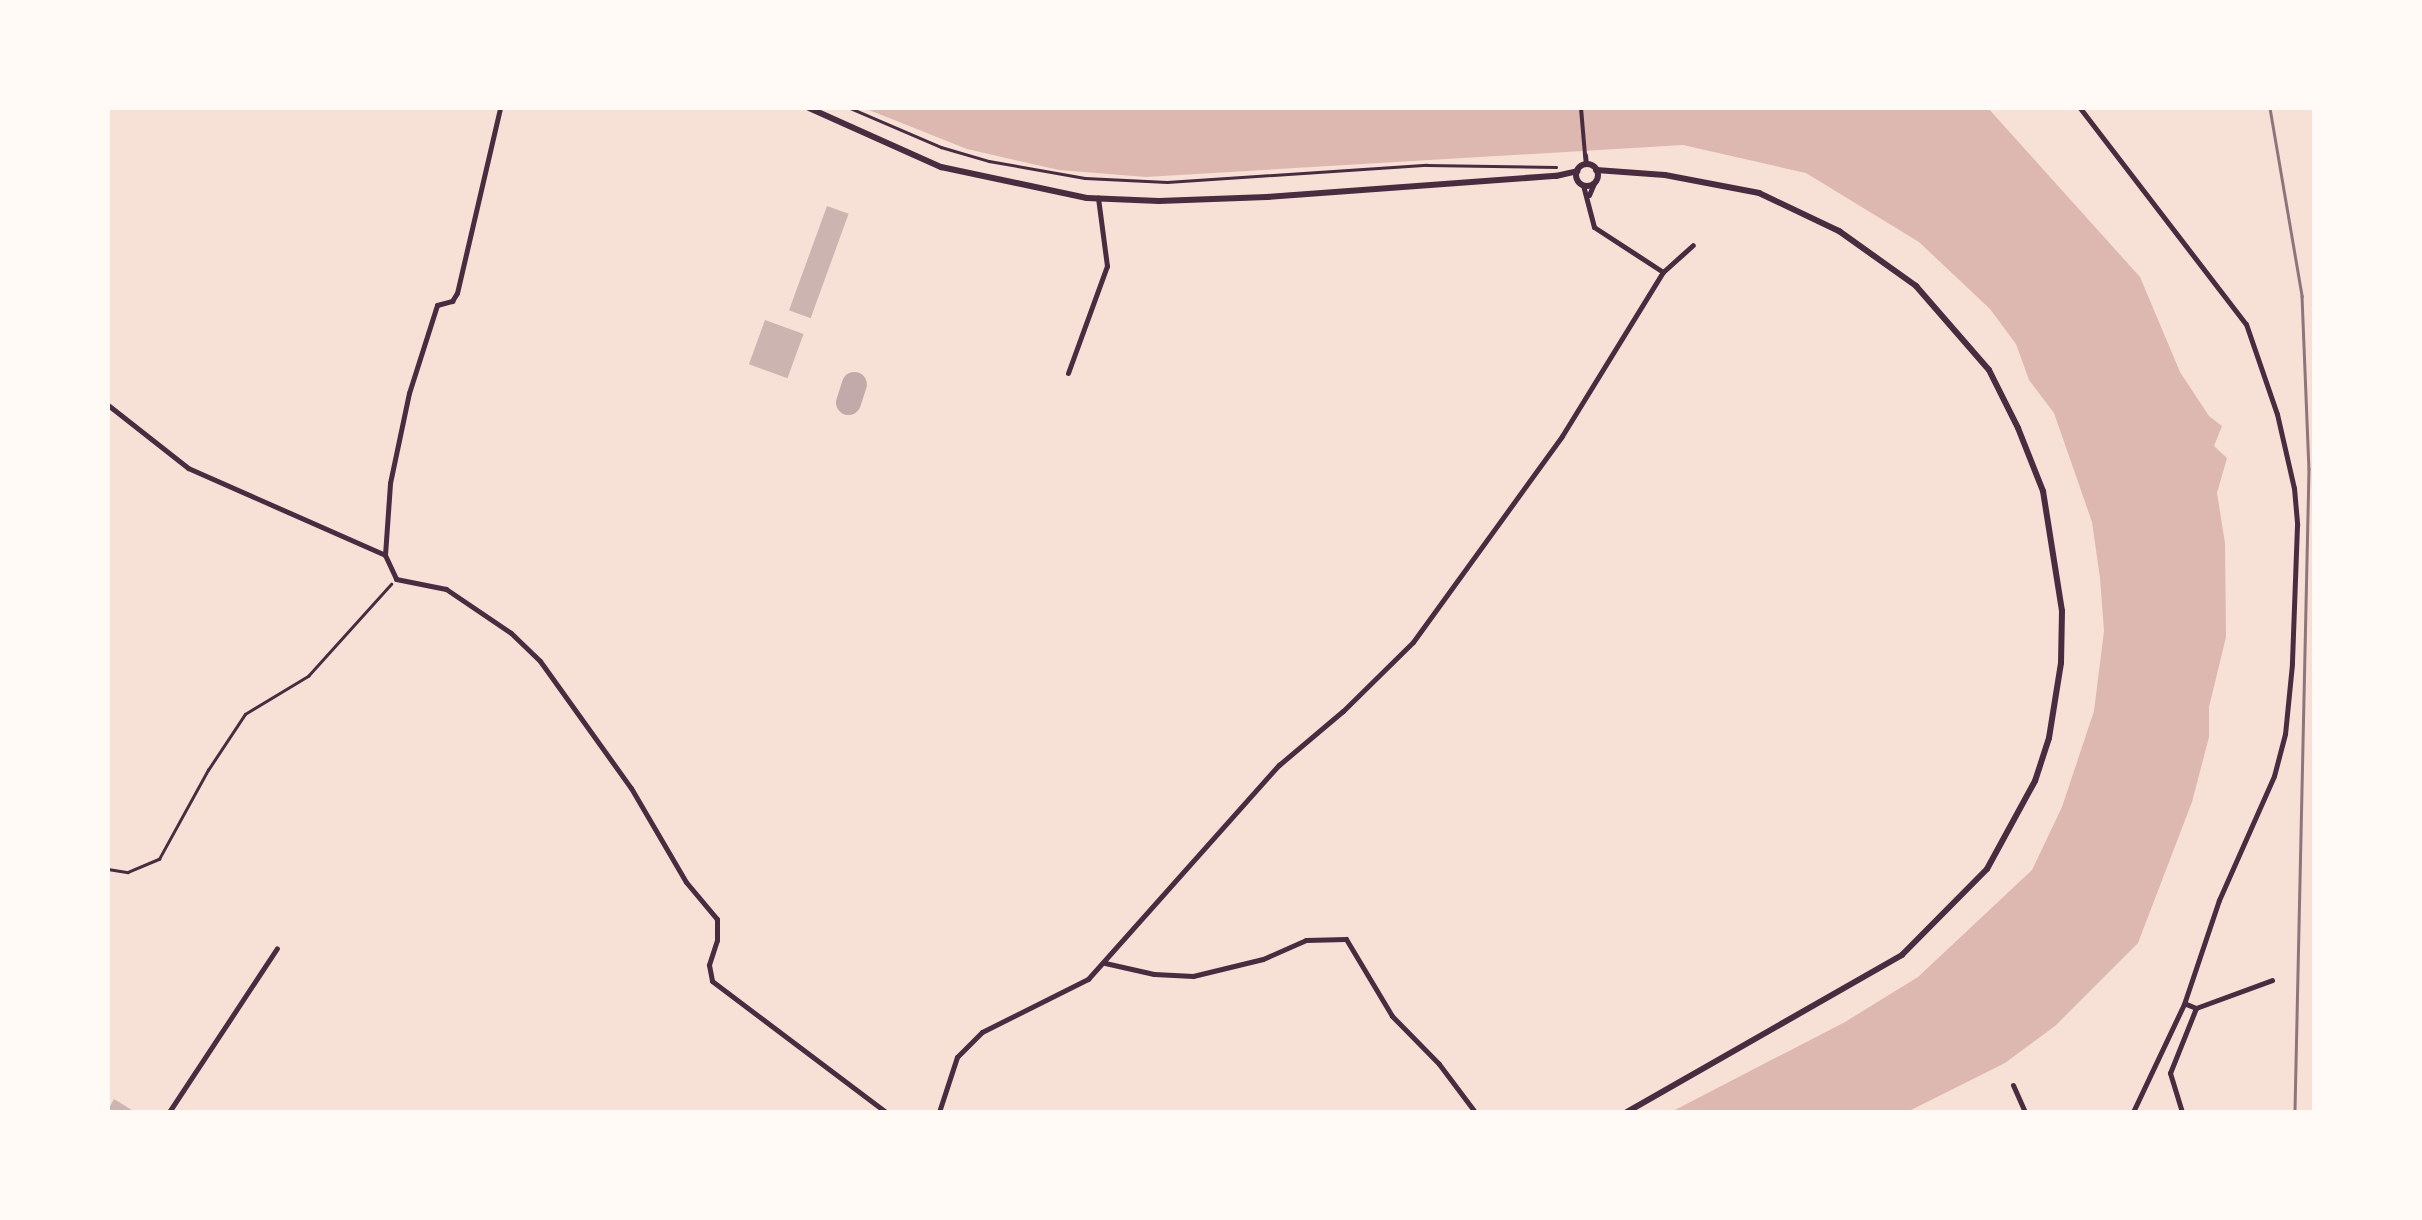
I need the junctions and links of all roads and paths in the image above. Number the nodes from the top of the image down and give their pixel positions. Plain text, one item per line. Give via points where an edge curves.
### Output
1 (500, 108) edge
2 (808, 108) edge
3 (850, 108) edge
4 (1581, 108) edge
5 (2080, 108) edge
6 (1585, 160) junction
7 (1573, 169) junction
8 (1596, 170) junction
9 (1611, 173) junction
10 (1556, 176) junction
11 (1595, 182) junction
12 (1580, 184) junction
13 (1589, 195) junction
14 (1098, 198) junction
15 (1693, 246) dead end
16 (1663, 272) junction
17 (1068, 373) dead end
18 (108, 406) edge
19 (385, 555) junction
20 (396, 579) junction
21 (108, 869) edge
22 (277, 948) dead end
23 (1105, 963) junction
24 (2272, 980) dead end
25 (2184, 1004) junction
26 (2196, 1008) junction
27 (2013, 1085) dead end
28 (2134, 1111) edge
29 (169, 1112) edge
30 (886, 1112) edge
31 (938, 1112) edge
32 (1475, 1112) edge
33 (1627, 1112) edge
34 (2026, 1112) edge
35 (2182, 1112) edge

1 - 19 street via 457,292 437,306 409,393 390,483
2 - 14 street via 941,167
3 - 7 path via 941,147 1084,178 1167,182 1444,164
4 - 6 street
5 - 25 street via 2246,324 2294,488 2296,576 2285,734
6 - 7 street
6 - 8 street
7 - 10 street
7 - 12 street
8 - 9 street
8 - 11 street
9 - 11 street
9 - 33 street via 1665,174 1759,193 1839,230 1916,286 1989,370 2018,428 2043,491 2062,611 2049,738 2035,781 1987,869 1902,956
10 - 12 street
10 - 14 street via 1202,200
11 - 12 street
11 - 13 street
12 - 13 street
13 - 16 street via 1594,227
14 - 17 street via 1108,266
15 - 16 street
16 - 23 street via 1562,436 1438,613 1379,678 1245,800
18 - 19 street via 188,468
19 - 20 street
20 - 21 path via 308,676 244,714 159,859 128,872
20 - 30 street via 446,589 540,662 717,919 712,982
22 - 29 street
23 - 31 street via 1077,985 982,1032 957,1057
23 - 32 street via 1194,976 1306,940 1346,938 1392,1016
24 - 26 street
25 - 26 street
25 - 28 street
26 - 35 street via 2170,1073
27 - 34 street

